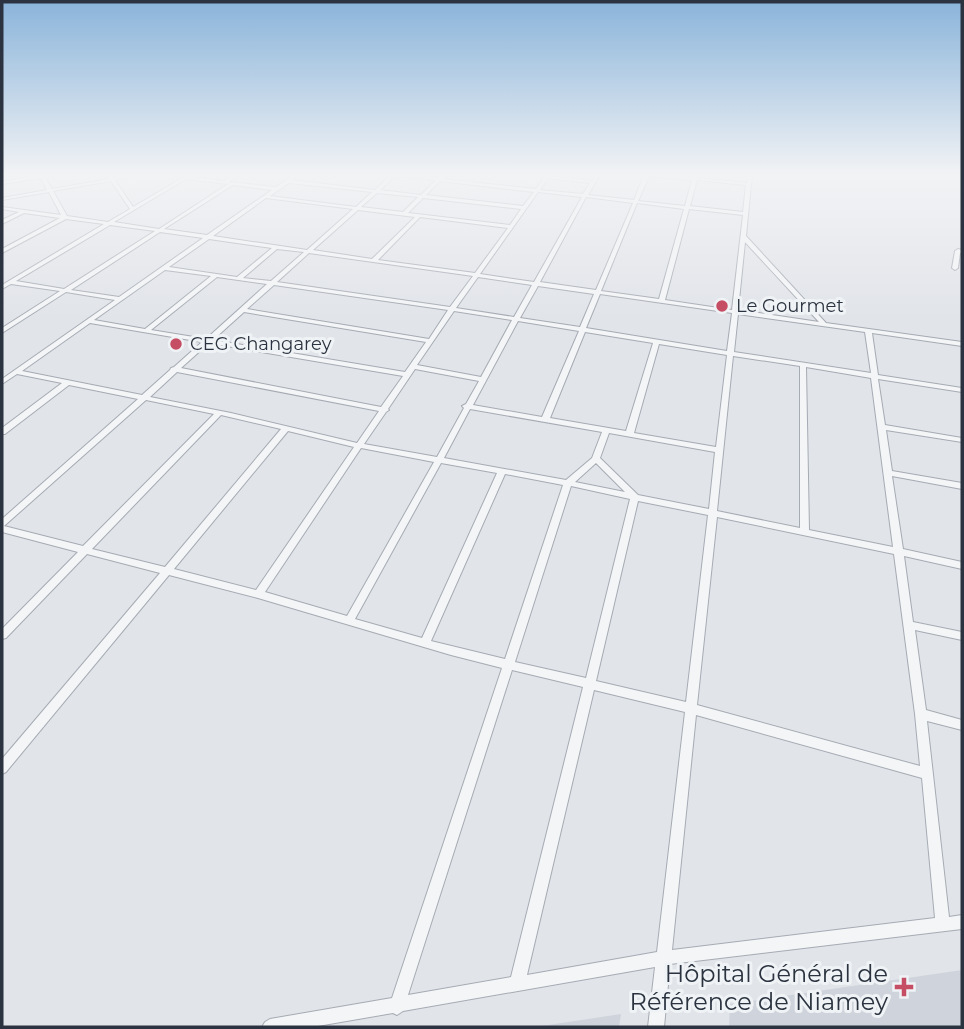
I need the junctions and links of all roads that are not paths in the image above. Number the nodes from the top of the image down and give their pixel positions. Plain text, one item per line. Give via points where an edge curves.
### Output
1 (56, 222) edge
2 (103, 222) edge
3 (172, 222) edge
4 (229, 222) edge
5 (342, 222) edge
6 (412, 222) edge
7 (473, 222) edge
8 (515, 222) edge
9 (570, 222) edge
10 (627, 222) edge
11 (683, 222) edge
12 (744, 222) edge
13 (111, 223) junction
14 (511, 227) junction
15 (159, 230) junction
16 (743, 236) junction
17 (208, 237) junction
18 (276, 247) junction
19 (2, 251) edge
20 (309, 251) junction
21 (962, 252) edge
22 (374, 260) junction
23 (164, 268) junction
24 (955, 268) dead end
25 (216, 275) junction
26 (476, 275) junction
27 (239, 278) junction
28 (2, 280) edge
29 (10, 282) junction
30 (272, 283) junction
31 (536, 283) junction
32 (2, 287) edge
33 (65, 290) junction
34 (598, 292) junction
35 (120, 299) junction
36 (662, 301) junction
37 (452, 309) junction
38 (241, 310) junction
39 (734, 312) junction
40 (514, 319) junction
41 (89, 321) junction
42 (824, 324) junction
43 (147, 330) junction
44 (869, 330) junction
45 (2, 331) edge
46 (581, 331) junction
47 (206, 340) junction
48 (431, 341) junction
49 (656, 343) junction
50 (962, 344) edge
51 (730, 354) junction
52 (803, 365) junction
53 (414, 367) junction
54 (173, 369) junction
55 (16, 372) junction
56 (408, 376) junction
57 (875, 376) junction
58 (481, 379) junction
59 (2, 381) edge
60 (68, 382) junction
61 (962, 390) edge
62 (141, 397) junction
63 (466, 406) junction
64 (385, 410) junction
65 (219, 413) junction
66 (545, 420) junction
67 (882, 427) junction
68 (286, 428) junction
69 (606, 431) junction
70 (2, 432) edge
71 (629, 435) junction
72 (962, 440) edge
73 (361, 446) junction
74 (719, 450) junction
75 (596, 459) junction
76 (436, 461) junction
77 (502, 472) junction
78 (888, 473) junction
79 (568, 484) junction
80 (962, 486) edge
81 (635, 497) junction
82 (712, 513) junction
83 (2, 524) edge
84 (2, 529) edge
85 (805, 533) junction
86 (85, 550) junction
87 (899, 552) junction
88 (962, 565) edge
89 (167, 571) junction
90 (258, 594) junction
91 (349, 621) junction
92 (909, 625) junction
93 (2, 635) edge
94 (962, 636) edge
95 (425, 643) junction
96 (508, 662) junction
97 (590, 683) junction
98 (690, 708) junction
99 (921, 714) junction
100 (962, 725) edge
101 (2, 768) edge
102 (927, 774) junction
103 (962, 922) edge
104 (943, 925) junction
105 (663, 958) junction
106 (517, 984) junction
107 (397, 1007) junction
108 (270, 1027) edge
109 (656, 1027) edge

1 - 19 street
2 - 13 street
3 - 15 street
4 - 17 street
5 - 20 street
6 - 22 street
7 - 14 street
8 - 14 street
9 - 31 street
10 - 34 street
11 - 36 street
12 - 16 street
13 - 15 street
13 - 29 street
14 - 26 street
15 - 17 street
15 - 33 street
16 - 39 street
16 - 42 street
17 - 18 street
17 - 23 street
18 - 20 street
18 - 27 street
20 - 22 street
20 - 30 street
21 - 24 street via 958,251
22 - 26 street
23 - 25 street
23 - 35 street
25 - 27 street
25 - 43 street
26 - 31 street
26 - 37 street
27 - 30 street
28 - 29 street
29 - 32 street
29 - 33 street
30 - 37 street
30 - 38 street
31 - 34 street
31 - 40 street
33 - 35 street
33 - 45 street
34 - 36 street
34 - 46 street
35 - 41 street
36 - 39 street
37 - 40 street
37 - 48 street
38 - 47 street
38 - 48 street
39 - 42 street
39 - 51 street
40 - 46 street
40 - 58 street
41 - 43 street
41 - 55 street
42 - 44 street
43 - 47 street
44 - 50 street
44 - 57 street
46 - 49 street
46 - 66 street
47 - 54 street
47 - 56 street
48 - 53 street
49 - 51 street
49 - 71 street
51 - 52 street
51 - 74 street
52 - 57 street
52 - 85 street
53 - 56 street
53 - 58 street
54 - 62 street
54 - 64 street
55 - 59 street
55 - 60 street
56 - 64 street
57 - 61 street
57 - 67 street
58 - 63 street
60 - 62 street
60 - 70 street
62 - 65 street
62 - 83 street
63 - 66 street
63 - 76 street
64 - 73 street
65 - 68 street
65 - 86 street
66 - 69 street
67 - 72 street
67 - 78 street
68 - 73 street
68 - 89 street
69 - 71 street
69 - 75 street
71 - 74 street
73 - 76 street
73 - 90 street
74 - 82 street
75 - 79 street
75 - 81 street
76 - 77 street
76 - 91 street
77 - 79 street
77 - 95 street
78 - 80 street
78 - 87 street
79 - 81 street
79 - 96 street
81 - 82 street
81 - 97 street
82 - 85 street
82 - 98 street
84 - 86 street
85 - 87 street
86 - 89 street
86 - 93 street
87 - 88 street
87 - 92 street
89 - 90 street
89 - 101 street
90 - 91 street
91 - 95 street
92 - 94 street
92 - 99 street
95 - 96 street
96 - 97 street
96 - 107 street
97 - 98 street
97 - 106 street
98 - 102 street
98 - 105 street
99 - 100 street
99 - 102 street
102 - 104 street
103 - 104 street
104 - 105 street
105 - 106 street
105 - 109 street
106 - 107 street
107 - 108 street

